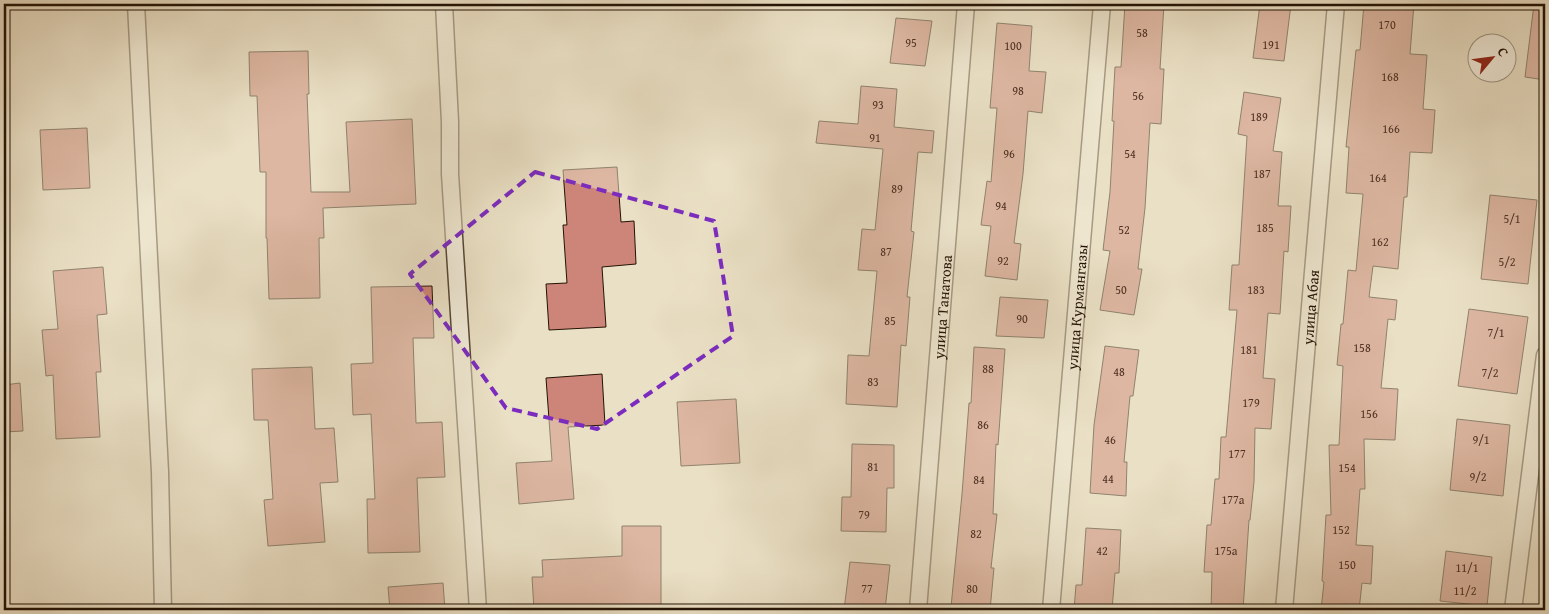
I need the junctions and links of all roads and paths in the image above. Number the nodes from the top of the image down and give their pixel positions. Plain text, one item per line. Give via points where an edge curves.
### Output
1 (136, 4) edge
2 (444, 4) edge
3 (966, 4) edge
4 (1102, 4) edge
5 (1336, 4) edge
6 (1545, 355) edge
7 (163, 610) edge
8 (478, 610) edge
9 (918, 610) edge
10 (1050, 610) edge
11 (1284, 610) edge
12 (1513, 610) edge

1 - 7 street via 160,472
2 - 8 street via 450,174
3 - 9 street, улица Танатова
4 - 10 street, улица Курмангазы
5 - 11 street, улица Абая
6 - 12 street

